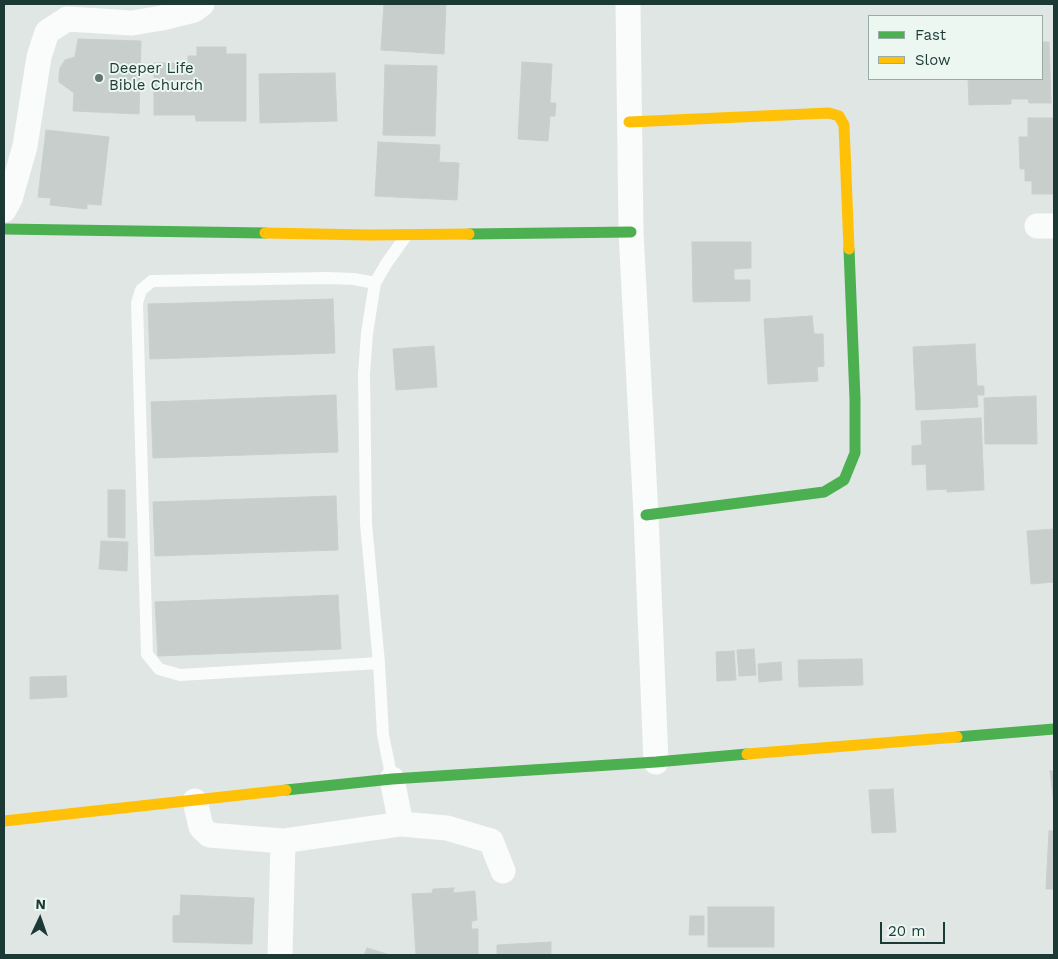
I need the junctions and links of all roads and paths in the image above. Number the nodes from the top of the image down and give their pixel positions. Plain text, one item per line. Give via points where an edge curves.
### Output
1 (202, 4) edge
2 (628, 4) edge
3 (629, 122) junction
4 (4, 210) edge
5 (4, 229) edge
6 (631, 232) junction
7 (408, 234) junction
8 (375, 283) junction
9 (646, 515) junction
10 (379, 662) junction
11 (1054, 729) edge
12 (656, 762) junction
13 (392, 779) junction
14 (196, 801) junction
15 (4, 821) edge
16 (401, 824) junction
17 (283, 842) junction
18 (503, 871) dead end
19 (280, 955) edge

1 - 4 street via 194,10 132,23 67,19 47,32 39,57 25,146
2 - 3 street
3 - 6 street
3 - 9 street via 829,113 839,116 844,125 855,399 855,453 844,480 824,492
5 - 7 street
6 - 7 street
6 - 9 street
7 - 8 lane
8 - 10 lane via 364,374 364,452 366,524
8 - 10 lane via 327,278 152,281 141,290 138,303 147,654 159,669 180,675
9 - 12 street
10 - 13 lane via 382,735
11 - 12 street
12 - 13 street
13 - 14 street
13 - 16 street
14 - 15 street
14 - 17 street via 201,827 209,836
16 - 17 street
16 - 18 street via 447,828 491,841
17 - 19 street

